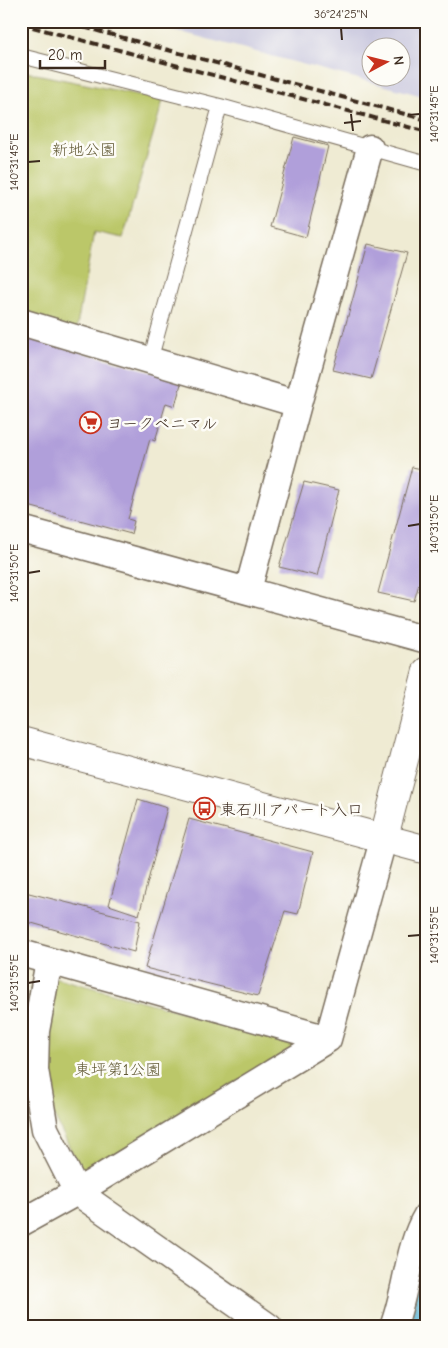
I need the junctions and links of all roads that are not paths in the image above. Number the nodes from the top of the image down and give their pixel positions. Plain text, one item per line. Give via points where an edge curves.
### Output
1 (21, 56) edge
2 (220, 106) junction
3 (370, 148) junction
4 (427, 164) edge
5 (21, 322) edge
6 (150, 360) junction
7 (298, 404) junction
8 (21, 529) edge
9 (248, 590) junction
10 (427, 640) edge
11 (427, 671) edge
12 (21, 741) edge
13 (384, 837) junction
14 (427, 850) edge
15 (21, 953) edge
16 (49, 961) junction
17 (328, 1039) junction
18 (77, 1192) junction
19 (427, 1215) edge
20 (21, 1223) edge
21 (269, 1327) edge
22 (393, 1327) edge

1 - 2 lane
2 - 3 lane
2 - 6 lane
3 - 4 lane
3 - 7 street
5 - 6 street
6 - 7 street
7 - 9 street
8 - 9 street
9 - 10 street
11 - 13 street
12 - 13 street
13 - 14 street
13 - 17 street
15 - 16 street
16 - 17 street
16 - 18 street via 36,1030 35,1070 46,1129
17 - 18 street
18 - 20 street
18 - 21 street
19 - 22 street via 418,1230 400,1310

